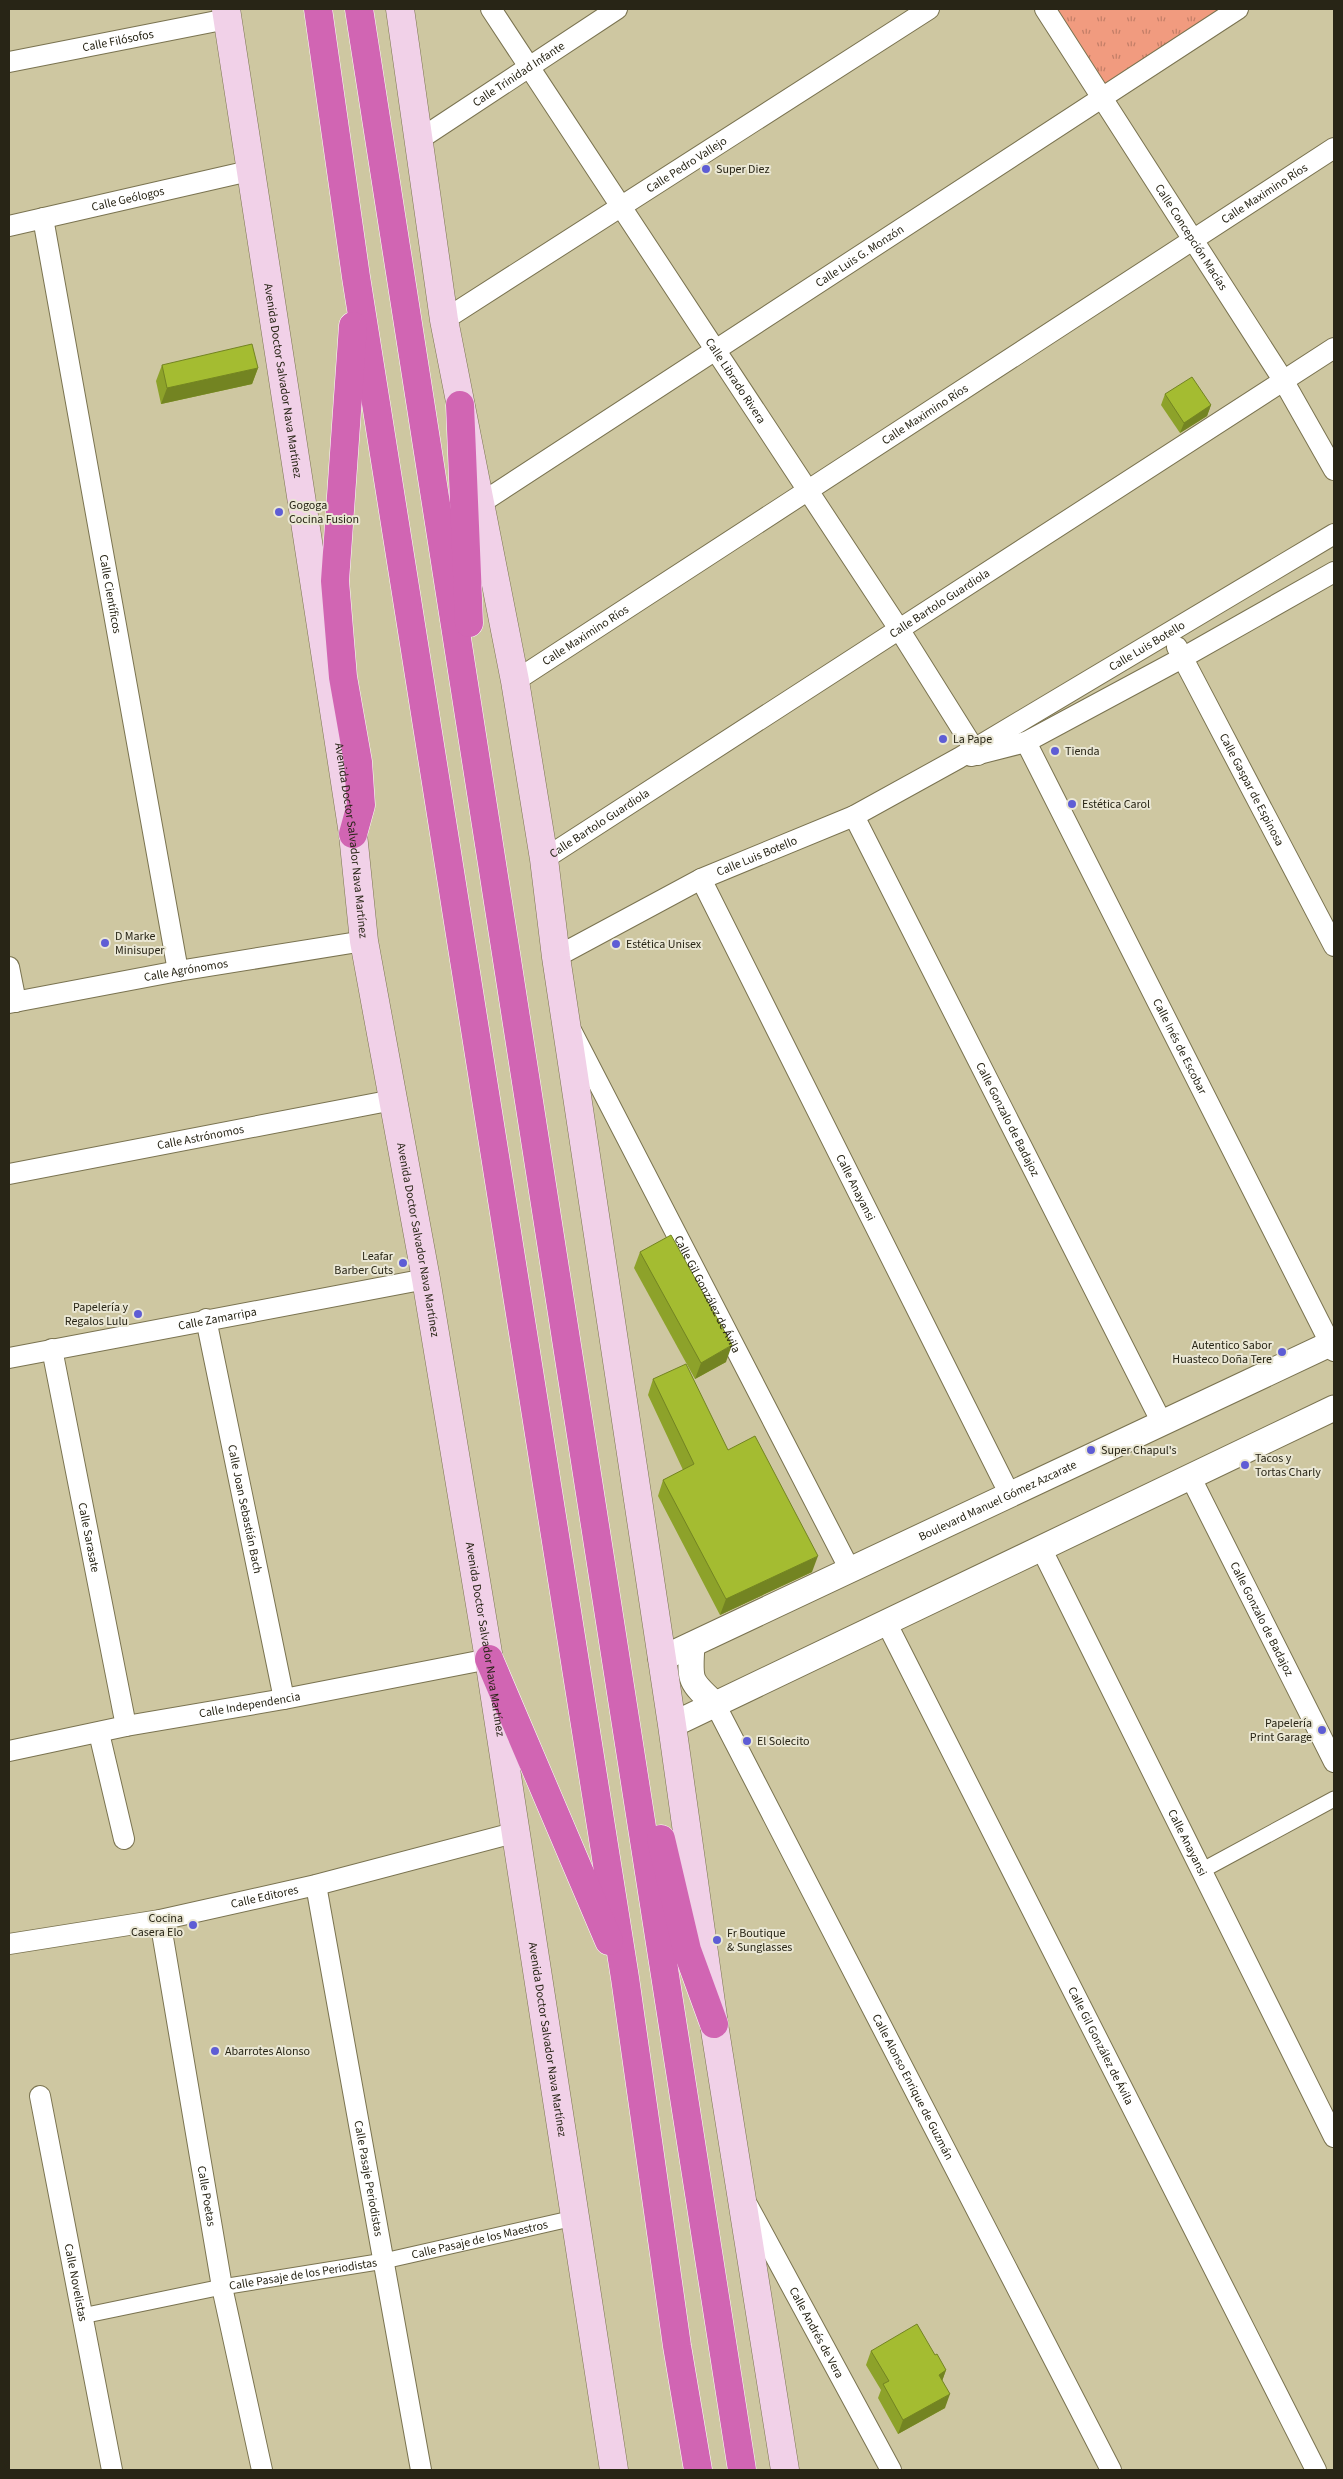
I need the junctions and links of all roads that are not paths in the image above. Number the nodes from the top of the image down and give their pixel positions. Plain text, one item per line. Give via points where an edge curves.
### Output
1 (318, 9) edge
2 (360, 9) edge
3 (400, 9) edge
4 (491, 9) edge
5 (617, 9) edge
6 (929, 9) edge
7 (1045, 9) edge
8 (1238, 9) edge
9 (227, 14) edge
10 (9, 62) edge
11 (529, 66) junction
12 (1102, 96) junction
13 (420, 139) junction
14 (1334, 148) edge
15 (249, 171) junction
16 (619, 205) junction
17 (43, 218) junction
18 (9, 226) edge
19 (1193, 238) junction
20 (356, 277) junction
21 (444, 320) junction
22 (1334, 348) edge
23 (714, 350) junction
24 (1283, 380) junction
25 (460, 405) junction
26 (1334, 470) edge
27 (807, 490) junction
28 (481, 503) junction
29 (1333, 538) edge
30 (1334, 572) edge
31 (899, 629) junction
32 (1169, 634) junction
33 (1184, 657) junction
34 (464, 679) junction
35 (514, 681) junction
36 (1026, 742) junction
37 (970, 753) junction
38 (854, 816) junction
39 (353, 834) junction
40 (544, 858) junction
41 (701, 879) junction
42 (364, 940) junction
43 (1334, 946) edge
44 (556, 957) junction
45 (9, 967) edge
46 (178, 971) junction
47 (12, 1003) edge
48 (565, 1018) junction
49 (393, 1100) junction
50 (9, 1174) edge
51 (426, 1279) junction
52 (206, 1319) junction
53 (1333, 1345) edge
54 (52, 1349) junction
55 (9, 1358) edge
56 (1334, 1408) edge
57 (1162, 1423) junction
58 (1190, 1476) junction
59 (1010, 1495) junction
60 (1041, 1548) junction
61 (850, 1570) junction
62 (886, 1622) junction
63 (613, 1640) junction
64 (692, 1645) junction
65 (489, 1659) junction
66 (661, 1659) junction
67 (284, 1699) junction
68 (715, 1704) junction
69 (672, 1725) junction
70 (1326, 1725) edge
71 (126, 1726) junction
72 (99, 1733) junction
73 (9, 1751) edge
74 (1334, 1762) edge
75 (1334, 1799) edge
76 (517, 1832) junction
77 (124, 1839) dead end
78 (1201, 1871) junction
79 (316, 1885) junction
80 (160, 1920) junction
81 (9, 1944) edge
82 (625, 1978) junction
83 (714, 2024) junction
84 (40, 2096) dead end
85 (1334, 2137) edge
86 (742, 2196) junction
87 (574, 2218) junction
88 (384, 2260) junction
89 (222, 2287) junction
90 (82, 2316) junction
91 (112, 2470) edge
92 (262, 2470) edge
93 (421, 2470) edge
94 (614, 2470) edge
95 (698, 2470) edge
96 (742, 2470) edge
97 (785, 2470) edge
98 (892, 2470) edge
99 (1111, 2470) edge
100 (1316, 2470) edge

1 - 20 highway
2 - 34 highway
3 - 13 main road
4 - 11 street, Calle Librado Rivera
5 - 11 street, Calle Trinidad Infante
6 - 16 street, Calle Pedro Vallejo
7 - 12 street, Calle Concepción Macías
8 - 12 street, Calle Luis G. Monzón
9 - 10 street, Calle Filósofos
9 - 15 main road, Avenida Doctor Salvador Nava Martínez
11 - 13 street, Calle Trinidad Infante
11 - 16 street, Calle Librado Rivera
12 - 19 street, Calle Concepción Macías
12 - 23 street, Calle Luis G. Monzón
13 - 21 main road
14 - 19 street, Calle Maximino Ríos
15 - 17 street, Calle Geólogos
15 - 39 main road, Avenida Doctor Salvador Nava Martínez
16 - 21 street, Calle Pedro Vallejo
16 - 23 street, Calle Librado Rivera
17 - 18 street, Calle Geólogos
17 - 46 street, Calle Científicos
19 - 24 street, Calle Concepción Macías
19 - 27 street, Calle Maximino Ríos
20 - 39 highway via 335,581 343,677 358,762 361,805
20 - 82 highway
21 - 25 main road
22 - 24 street, Calle Bartolo Guardiola
23 - 27 street, Calle Librado Rivera
23 - 28 street, Calle Luis G. Monzón
24 - 26 street, Calle Concepción Macías
24 - 31 street, Calle Bartolo Guardiola
25 - 28 main road
25 - 34 highway via 469,622
27 - 31 street, Calle Librado Rivera
27 - 35 street, Calle Maximino Ríos
28 - 35 main road
29 - 32 street, Calle Luis Botello
30 - 33 street, Calle Luis Botello
31 - 37 street, Calle Librado Rivera
31 - 40 street, Calle Bartolo Guardiola
32 - 33 street, Calle Gaspar de Espinosa
32 - 37 street, Calle Luis Botello
33 - 36 street, Calle Luis Botello
33 - 43 street, Calle Gaspar de Espinosa
34 - 63 highway
35 - 40 main road
36 - 37 street, Calle Luis Botello
36 - 53 street, Calle Inés de Escobar
37 - 38 street, Calle Luis Botello
38 - 41 street, Calle Luis Botello
38 - 57 street, Calle Gonzalo de Badajoz
39 - 42 main road, Avenida Doctor Salvador Nava Martínez
40 - 44 main road
41 - 44 street, Calle Luis Botello
41 - 59 street, Calle Anayansi
42 - 46 street, Calle Agrónomos
42 - 49 main road, Avenida Doctor Salvador Nava Martínez
44 - 48 main road
45 - 47 street
46 - 47 street, Calle Agrónomos
48 - 61 street, Calle Gil González de Ávila
48 - 66 main road
49 - 50 street, Calle Astrónomos
49 - 51 main road, Avenida Doctor Salvador Nava Martínez
51 - 52 street, Calle Zamarripa
51 - 65 main road, Avenida Doctor Salvador Nava Martínez
52 - 54 street, Calle Zamarripa
52 - 67 street, Calle Joan Sebastián Bach
53 - 57 street, Boulevard Manuel Gómez Azcarate
54 - 55 street, Calle Zamarripa
54 - 71 street, Calle Sarasate
56 - 58 street
57 - 59 street, Boulevard Manuel Gómez Azcarate
58 - 60 street
58 - 70 street, Calle Gonzalo de Badajoz
59 - 61 street, Boulevard Manuel Gómez Azcarate
60 - 62 street
60 - 78 street, Calle Anayansi
61 - 64 street, Boulevard Manuel Gómez Azcarate
62 - 68 street
62 - 100 street, Calle Gil González de Ávila
63 - 83 highway via 687,1950
63 - 96 highway
64 - 66 street, Boulevard Manuel Gómez Azcarate
64 - 68 street via 690,1678 696,1688
65 - 67 street, Calle Independencia
65 - 76 main road, Avenida Doctor Salvador Nava Martínez
65 - 82 highway
66 - 69 main road
67 - 71 street, Calle Independencia
68 - 69 street
68 - 99 street, Calle Alonso Enrique de Guzmán
69 - 83 main road
70 - 74 street, Calle Gonzalo de Badajoz
71 - 72 street, Calle Independencia
72 - 73 street, Calle Independencia
72 - 77 street
75 - 78 street
76 - 79 street, Calle Editores
76 - 87 main road, Avenida Doctor Salvador Nava Martínez
78 - 85 street, Calle Anayansi
79 - 80 street, Calle Editores
79 - 88 street, Calle Pasaje Periodistas
80 - 81 street, Calle Editores
80 - 89 street, Calle Poetas
82 - 95 highway via 677,2346
83 - 86 main road
84 - 90 street, Calle Novelistas
86 - 97 main road
86 - 98 street, Calle Andrés de Vera
87 - 88 street, Calle Pasaje de los Maestros
87 - 94 main road, Avenida Doctor Salvador Nava Martínez
88 - 89 street, Calle Pasaje de los Periodistas
88 - 93 street, Calle Pasaje Periodistas
89 - 90 street, Calle Pasaje de los Periodistas
89 - 92 street, Calle Poetas
90 - 91 street, Calle Novelistas

